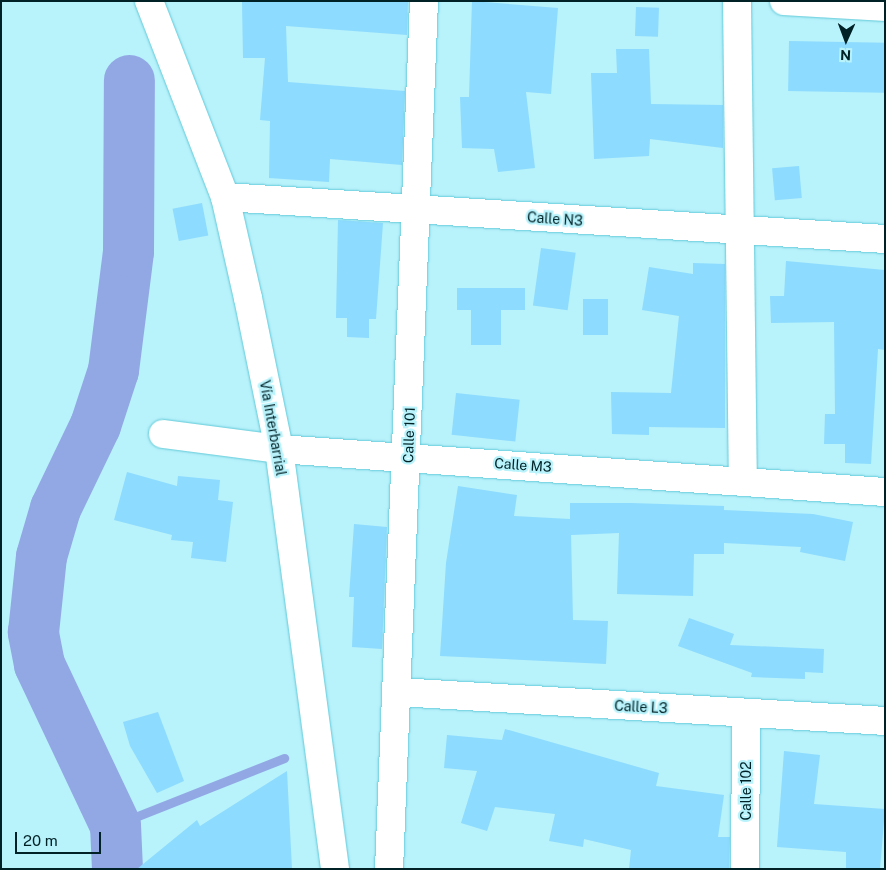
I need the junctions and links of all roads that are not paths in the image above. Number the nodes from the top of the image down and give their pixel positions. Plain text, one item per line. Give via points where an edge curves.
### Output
1 (149, 1) edge
2 (424, 1) edge
3 (737, 1) edge
4 (784, 1) edge
5 (885, 7) edge
6 (225, 197) junction
7 (416, 209) junction
8 (740, 231) junction
9 (885, 239) edge
10 (163, 434) dead end
11 (279, 448) junction
12 (408, 456) junction
13 (743, 481) junction
14 (885, 492) edge
15 (398, 692) junction
16 (746, 713) junction
17 (885, 721) edge
18 (335, 869) edge
19 (389, 869) edge
20 (745, 869) edge

1 - 6 street, Vía Interbarrial
2 - 7 street, Calle 101
3 - 8 street
4 - 5 street
6 - 7 street, Calle N3
6 - 11 street, Vía Interbarrial
7 - 8 street, Calle N3
7 - 12 street, Calle 101
8 - 9 street, Calle N3
8 - 13 street
10 - 11 street, Calle M3
11 - 12 street, Calle M3
11 - 18 street, Vía Interbarrial
12 - 13 street, Calle M3
12 - 15 street, Calle 101
13 - 14 street, Calle M3
15 - 16 street, Calle L3
15 - 19 street, Calle 101
16 - 17 street, Calle L3
16 - 20 street, Calle 102

